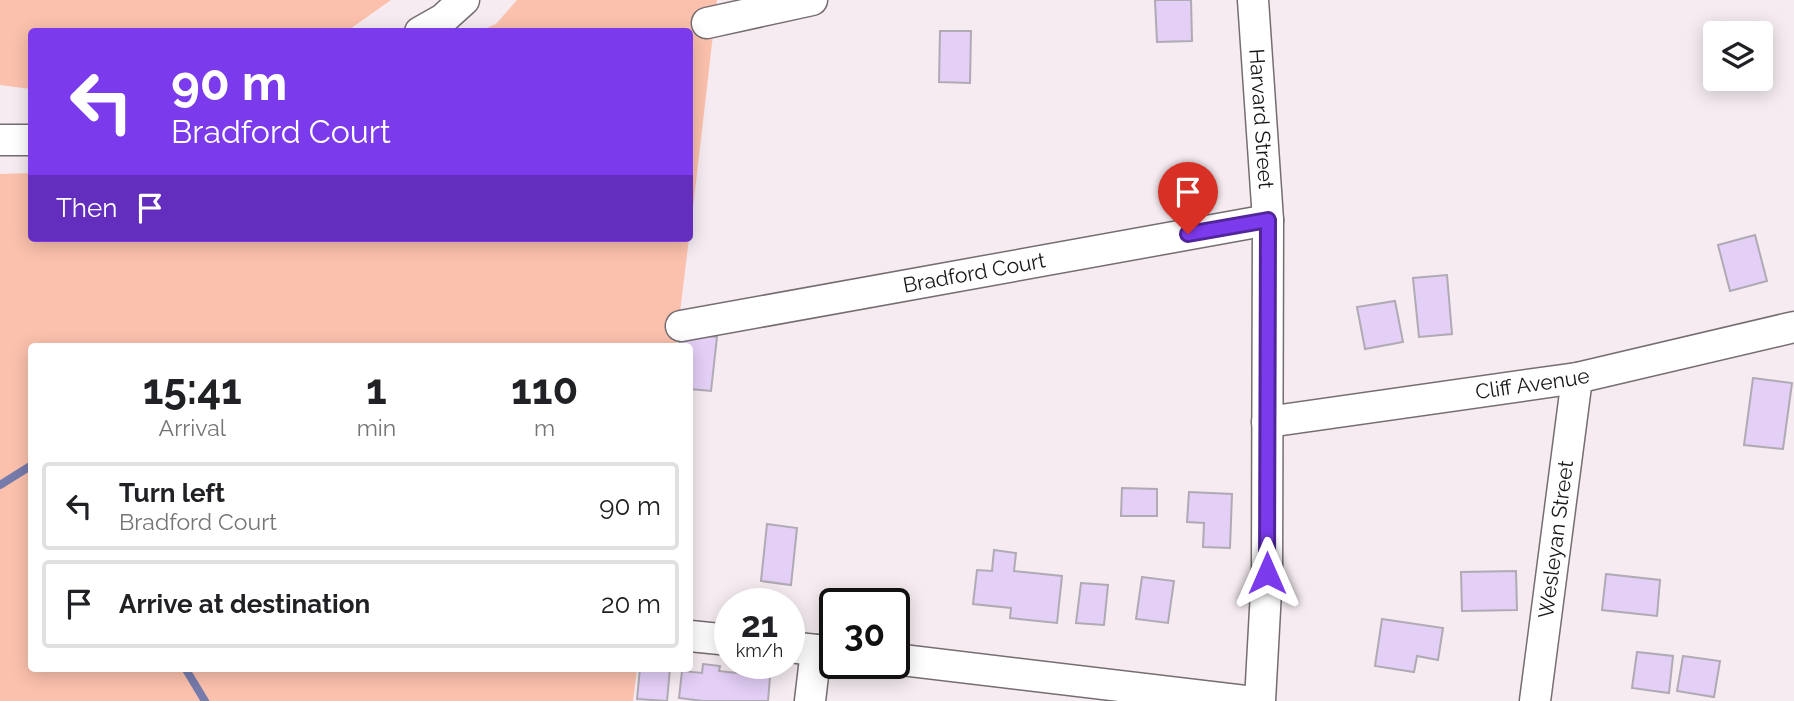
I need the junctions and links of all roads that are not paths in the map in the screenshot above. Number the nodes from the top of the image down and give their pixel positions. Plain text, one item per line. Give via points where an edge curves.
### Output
1 (464, 0) edge
2 (812, 0) edge
3 (1253, 0) edge
4 (707, 23) dead end
5 (427, 28) edge
6 (0, 140) edge
7 (28, 140) edge
8 (1268, 220) junction
9 (681, 326) dead end
10 (1794, 327) edge
11 (1577, 378) junction
12 (1267, 422) junction
13 (693, 636) edge
14 (714, 638) edge
15 (813, 650) edge
16 (910, 661) edge
17 (1168, 696) edge
18 (810, 701) edge
19 (1245, 701) edge
20 (1260, 701) edge
21 (1535, 701) edge

1 - 5 street
2 - 4 street
3 - 8 street, Harvard Street
6 - 7 street
8 - 9 street, Bradford Court
8 - 12 street, Harvard Street
10 - 11 street, Cliff Avenue
11 - 12 street, Cliff Avenue
11 - 21 street, Wesleyan Street
12 - 20 street, Harvard Street via 1267,573
13 - 14 street
15 - 18 street
16 - 17 street
17 - 19 street

